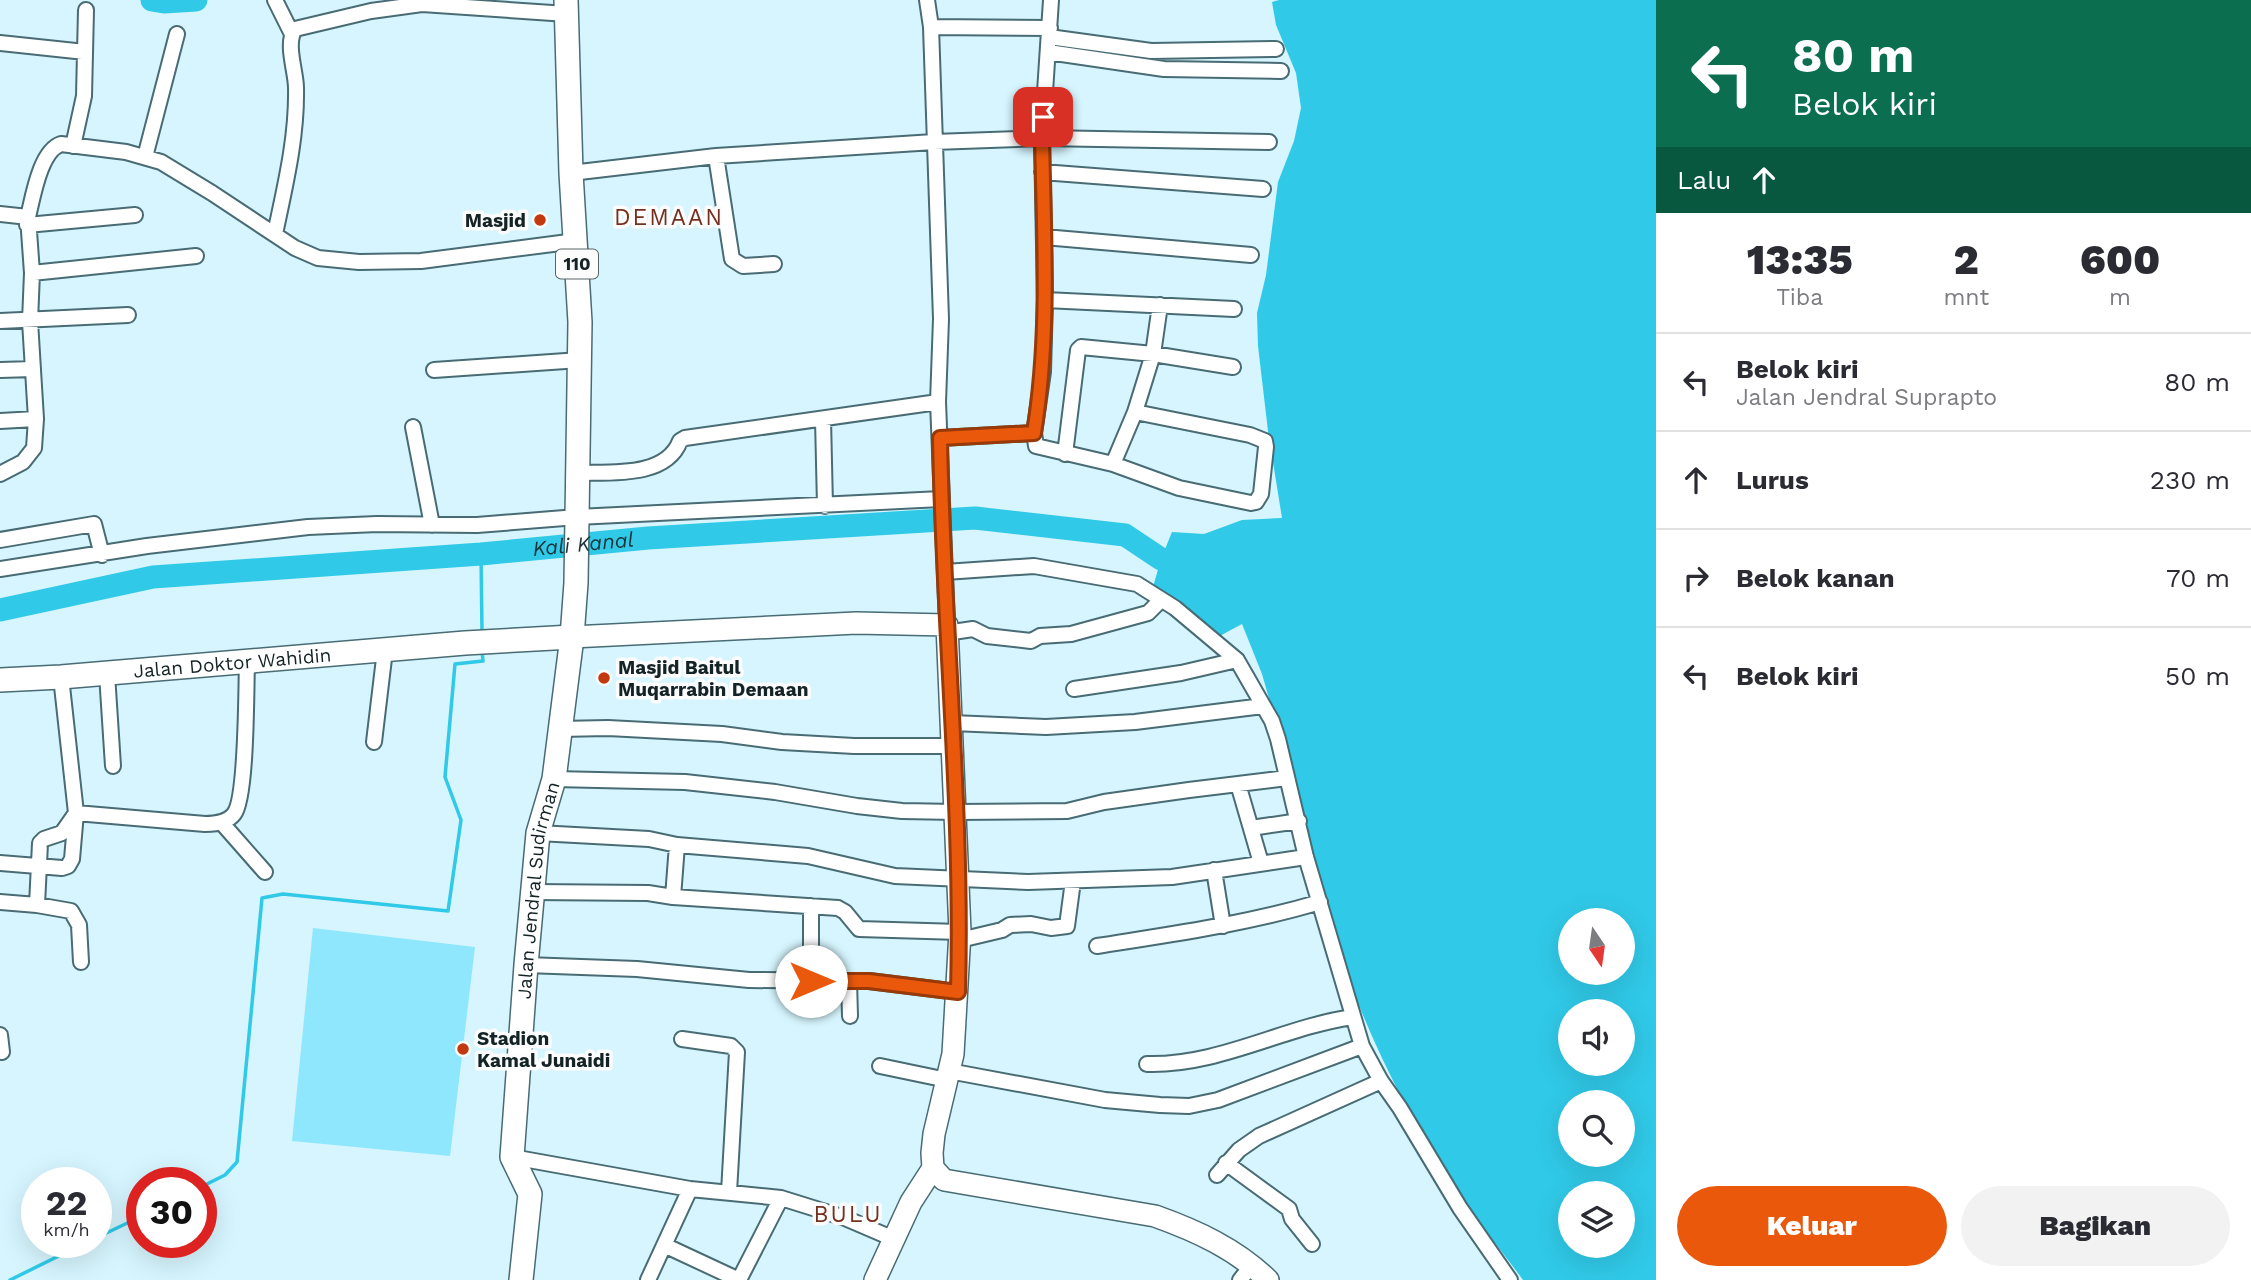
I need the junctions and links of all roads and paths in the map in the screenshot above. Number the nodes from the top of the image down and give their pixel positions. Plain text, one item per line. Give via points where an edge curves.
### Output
1 (275, 0) edge
2 (927, 0) edge
3 (1051, 0) edge
4 (566, 7) edge
5 (86, 9) dead end
6 (931, 27) junction
7 (1049, 33) junction
8 (177, 34) dead end
9 (292, 34) junction
10 (0, 43) edge
11 (1276, 49) dead end
12 (85, 52) junction
13 (1048, 52) junction
14 (1281, 71) dead end
15 (1042, 138) junction
16 (934, 142) junction
17 (1269, 142) dead end
18 (73, 146) junction
19 (716, 156) junction
20 (145, 157) junction
21 (1042, 172) junction
22 (571, 173) junction
23 (1263, 189) dead end
24 (0, 214) edge
25 (135, 215) dead end
26 (27, 221) junction
27 (275, 234) junction
28 (1044, 237) junction
29 (576, 241) junction
30 (1251, 255) dead end
31 (197, 256) dead end
32 (774, 264) dead end
33 (32, 273) junction
34 (1045, 300) junction
35 (1160, 305) junction
36 (1234, 309) dead end
37 (128, 315) dead end
38 (0, 321) edge
39 (30, 321) junction
40 (1153, 354) junction
41 (580, 360) junction
42 (1233, 367) dead end
43 (33, 369) junction
44 (0, 370) edge
45 (434, 370) dead end
46 (938, 402) junction
47 (1135, 412) junction
48 (36, 419) junction
49 (823, 419) junction
50 (0, 421) edge
51 (413, 427) dead end
52 (1034, 433) junction
53 (940, 438) junction
54 (1065, 454) junction
55 (1113, 464) junction
56 (579, 473) junction
57 (0, 474) edge
58 (941, 505) junction
59 (825, 506) junction
60 (577, 522) junction
61 (432, 525) junction
62 (0, 540) edge
63 (102, 555) junction
64 (945, 567) junction
65 (0, 569) edge
66 (1159, 598) junction
67 (946, 629) junction
68 (572, 637) junction
69 (385, 650) junction
70 (1237, 660) junction
71 (247, 662) junction
72 (107, 674) junction
73 (61, 677) junction
74 (0, 680) edge
75 (1074, 689) dead end
76 (1263, 706) junction
77 (952, 723) junction
78 (559, 729) junction
79 (374, 742) dead end
80 (952, 746) junction
81 (113, 766) dead end
82 (1287, 778) junction
83 (554, 779) junction
84 (1238, 784) junction
85 (956, 812) junction
86 (76, 813) junction
87 (1299, 821) junction
88 (221, 822) junction
89 (1251, 828) junction
90 (538, 833) junction
91 (677, 845) junction
92 (1306, 857) junction
93 (0, 863) edge
94 (1261, 863) junction
95 (37, 866) junction
96 (1214, 870) junction
97 (265, 872) dead end
98 (959, 880) junction
99 (1073, 881) junction
100 (533, 892) junction
101 (673, 897) junction
102 (0, 902) edge
103 (1320, 902) junction
104 (37, 905) junction
105 (811, 906) junction
106 (1223, 926) junction
107 (960, 936) junction
108 (1097, 946) dead end
109 (81, 962) dead end
110 (526, 965) junction
111 (811, 981) junction
112 (849, 981) junction
113 (958, 992) junction
114 (850, 1016) dead end
115 (1353, 1017) junction
116 (0, 1035) edge
117 (682, 1039) dead end
118 (1362, 1046) junction
119 (2, 1052) dead end
120 (1147, 1064) dead end
121 (880, 1066) dead end
122 (948, 1075) junction
123 (1381, 1081) junction
124 (512, 1157) junction
125 (1226, 1163) junction
126 (933, 1168) junction
127 (1217, 1175) dead end
128 (691, 1189) junction
129 (729, 1192) junction
130 (781, 1198) junction
131 (894, 1239) junction
132 (1312, 1244) dead end
133 (664, 1245) junction
134 (1246, 1272) edge
135 (521, 1280) edge
136 (648, 1280) edge
137 (739, 1280) edge
138 (875, 1280) edge
139 (1268, 1280) edge
140 (1510, 1280) edge

1 - 9 street
2 - 6 street
3 - 7 street
4 - 9 street via 422,4 304,25
4 - 22 main road, 110
5 - 12 street
6 - 7 street
6 - 16 street
7 - 11 street via 1152,51
7 - 13 street
8 - 20 street
9 - 27 street via 295,125
10 - 12 street
12 - 18 street via 84,96
13 - 14 street via 1164,69
13 - 15 street
15 - 16 street
15 - 17 street
15 - 21 street
16 - 19 street
16 - 46 street via 941,319
18 - 20 street
18 - 26 street via 61,144 48,151
19 - 22 street
19 - 32 street via 732,259 743,266
20 - 27 street via 161,162
21 - 23 street
21 - 28 street
22 - 29 main road, 110
24 - 26 street
25 - 26 street
26 - 33 street
27 - 29 street via 318,258 359,262 421,261
28 - 30 street
28 - 34 street
29 - 41 main road, 110
31 - 33 street
33 - 39 street
34 - 35 street
34 - 52 street via 1043,372
35 - 36 street
35 - 40 street
37 - 39 street
38 - 39 street
39 - 43 street
40 - 42 street
40 - 47 street
40 - 54 street via 1078,350
41 - 45 street
41 - 56 main road, 110
43 - 44 street
43 - 48 street
46 - 49 street
46 - 53 street
47 - 55 street
47 - 55 street via 1262,439 1266,446 1261,494 1251,503 1222,498
48 - 50 street
48 - 57 street via 33,452 16,468
49 - 56 street via 685,438 658,465
49 - 59 street
51 - 61 street
52 - 53 street
52 - 54 street via 1036,446
53 - 58 street
54 - 55 street
56 - 60 main road, 110
58 - 59 street
58 - 64 street
59 - 60 street
60 - 61 street
60 - 68 main road, Jalan Jendral Sudirman / 110
61 - 63 street via 308,527
62 - 63 street via 93,524
63 - 65 street
64 - 66 street via 1034,566 1137,584
64 - 67 street
66 - 67 street via 1148,613 1033,640
66 - 70 street
67 - 68 main road via 843,623
67 - 77 main road
68 - 69 main road, Jalan Doktor Wahidin
68 - 78 main road, Jalan Jendral Sudirman
69 - 71 main road, Jalan Doktor Wahidin
69 - 79 street
70 - 75 street
70 - 76 street
71 - 72 main road, Jalan Doktor Wahidin
71 - 88 street via 240,795 237,811
72 - 73 main road, Jalan Doktor Wahidin
72 - 81 street
73 - 74 main road, Jalan Doktor Wahidin
73 - 86 street
76 - 77 street via 1135,722 1046,727
76 - 82 street via 1278,739
77 - 80 main road
78 - 80 street via 722,734 854,746
78 - 83 main road, Jalan Jendral Sudirman
80 - 85 main road
82 - 84 street
82 - 87 street
83 - 85 street via 685,782 879,808
83 - 90 main road, Jalan Jendral Sudirman
84 - 85 street via 1066,811
84 - 89 street
85 - 98 main road
86 - 88 street
86 - 95 street via 60,835 40,843
86 - 95 street via 70,864 62,868
87 - 89 street
87 - 92 street
88 - 97 street
89 - 94 street
90 - 91 street via 649,839
90 - 100 main road, Jalan Jendral Sudirman
91 - 98 street via 808,856 895,876
91 - 101 street
92 - 94 street
92 - 103 street
93 - 95 street
94 - 96 street
95 - 104 street
96 - 99 street via 1134,880
96 - 106 street
98 - 99 street
98 - 107 main road
99 - 107 street via 1067,926 1010,925
100 - 101 street
100 - 110 main road, Jalan Jendral Sudirman
101 - 105 street
102 - 104 street
103 - 106 street
103 - 115 street
104 - 109 street via 75,915
105 - 107 street via 838,908 859,929
105 - 111 street
106 - 108 street
107 - 113 main road
110 - 111 street
110 - 124 main road, Jalan Jendral Sudirman
111 - 112 street
112 - 113 street
112 - 114 street
113 - 122 main road
115 - 118 street
115 - 120 street via 1202,1060
116 - 119 street
117 - 129 street via 731,1046 737,1052
118 - 122 street via 1218,1100 1189,1106 1105,1100
118 - 123 street
121 - 122 street
122 - 126 main road via 934,1134
123 - 125 street via 1273,1129
123 - 140 street
124 - 128 street
124 - 135 main road via 530,1194
125 - 127 street
125 - 132 street via 1289,1209
126 - 131 main road
126 - 134 main road via 944,1180 1155,1216 1232,1251
128 - 129 street
128 - 133 street
129 - 130 street
130 - 131 street
130 - 137 street
131 - 138 main road
133 - 136 street
133 - 137 street
134 - 139 main road

